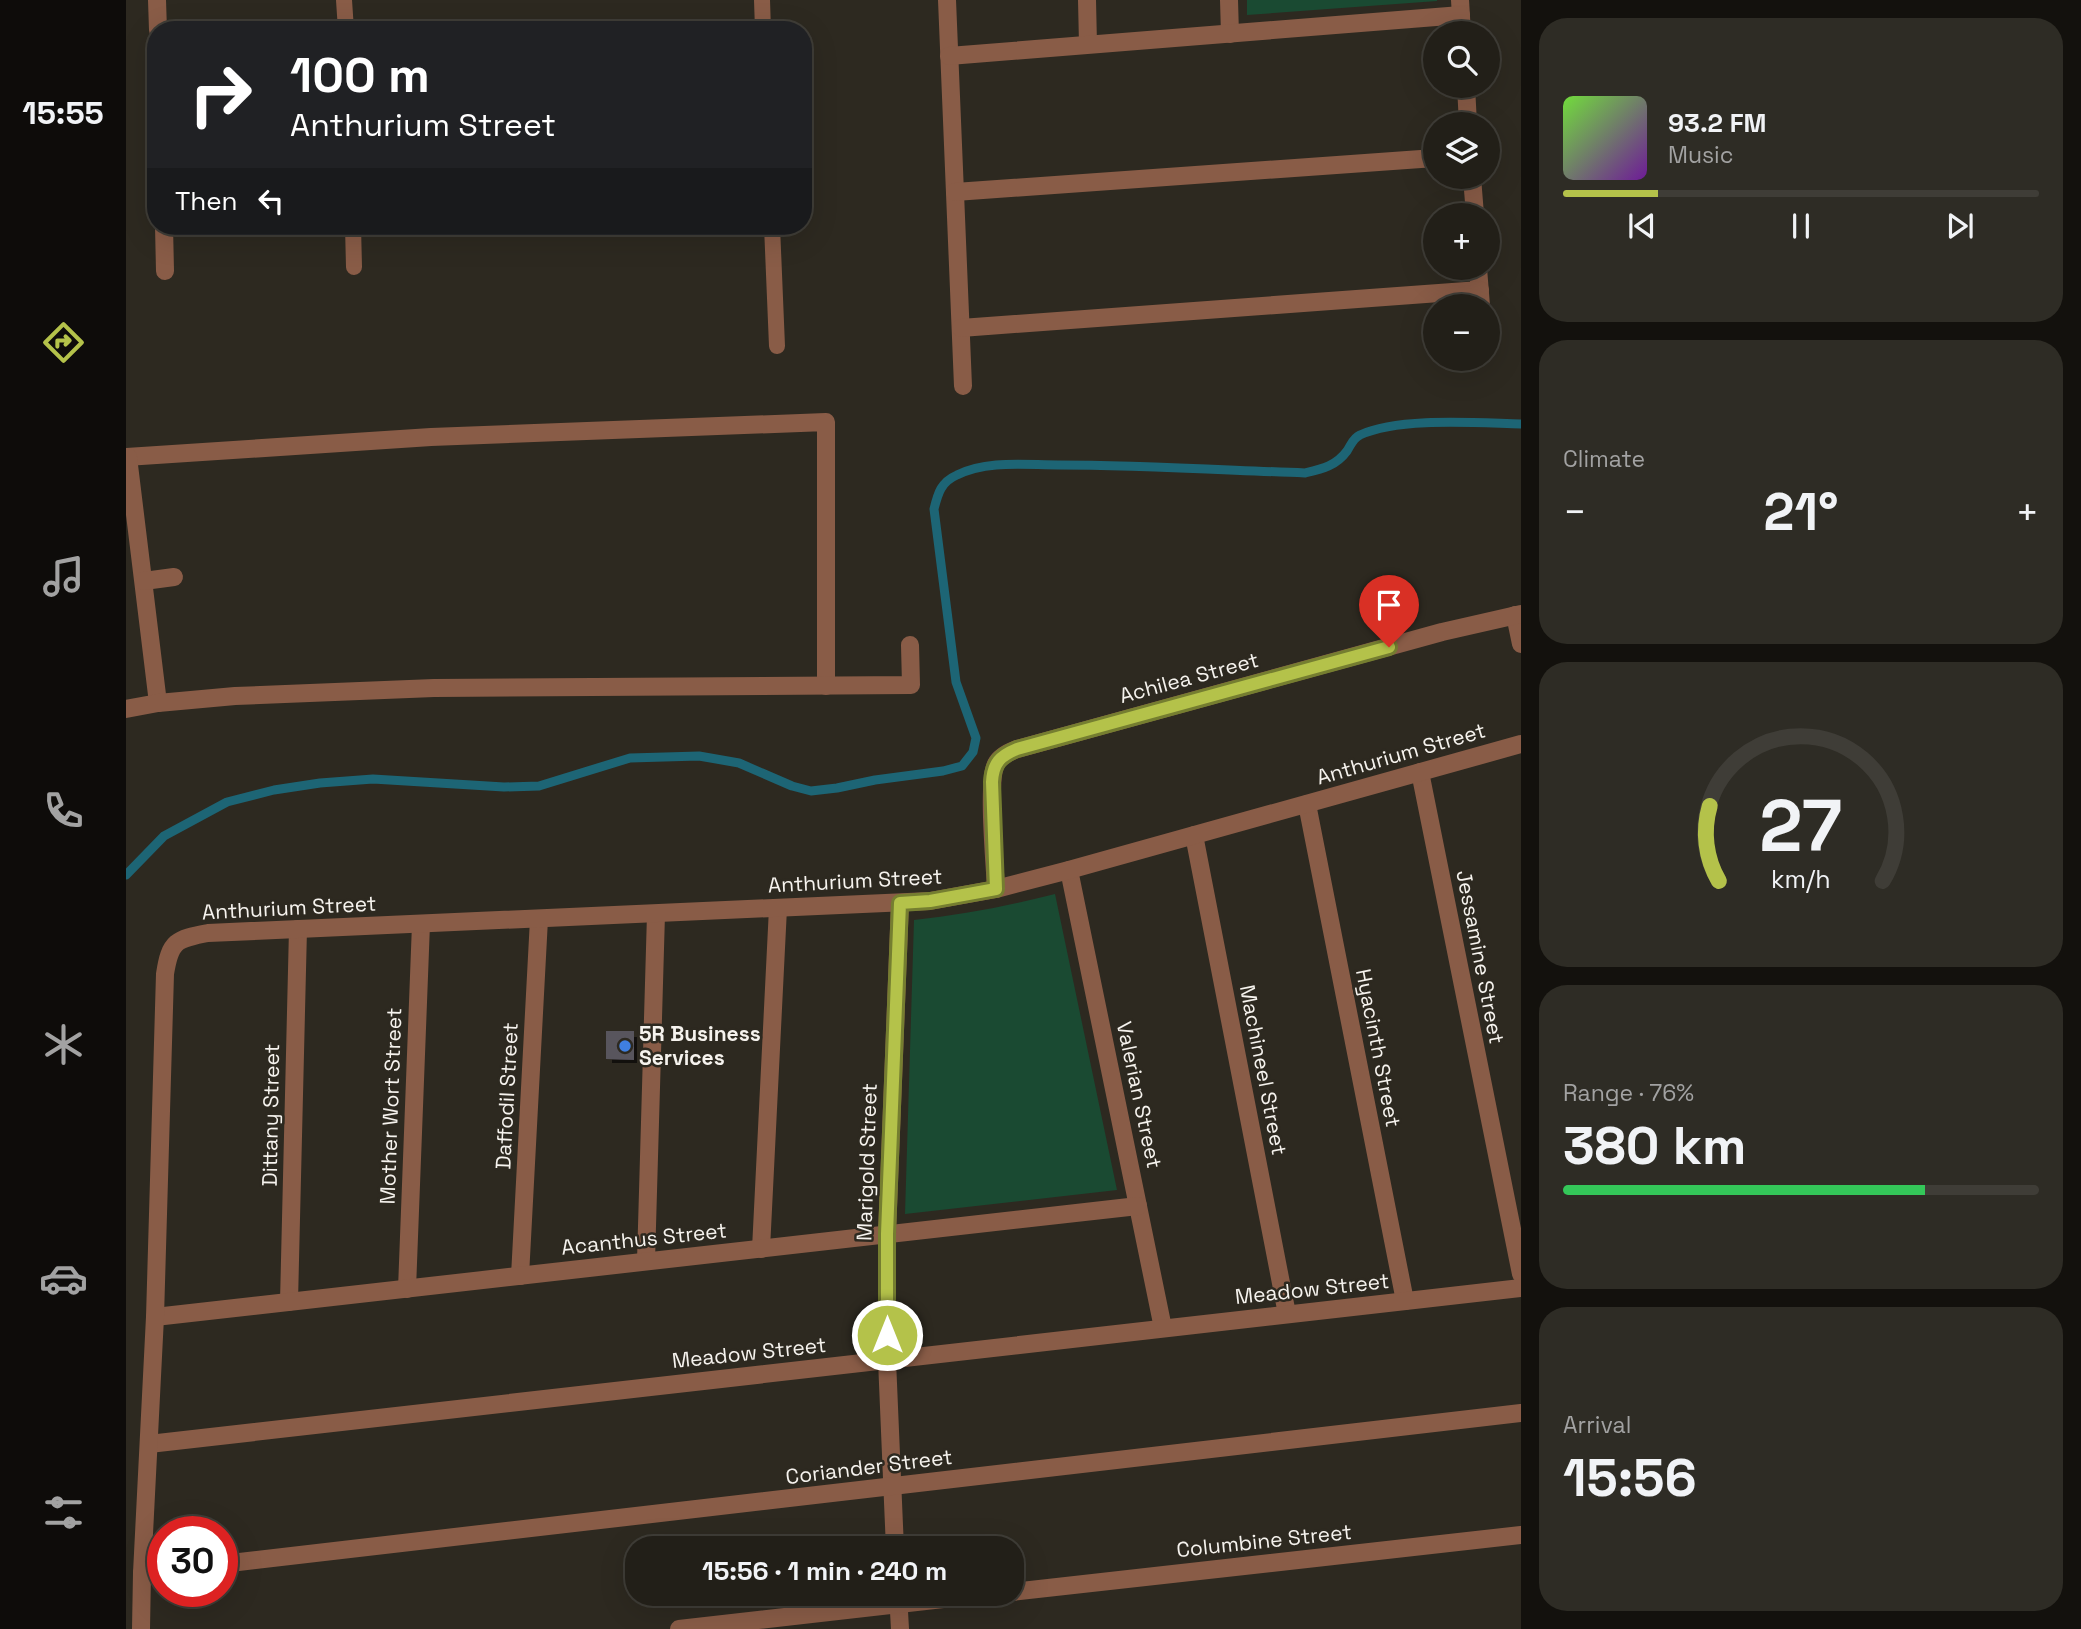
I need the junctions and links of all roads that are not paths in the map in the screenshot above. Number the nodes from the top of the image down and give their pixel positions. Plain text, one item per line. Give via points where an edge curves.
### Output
1 (157, 0) edge
2 (345, 0) edge
3 (762, 0) edge
4 (947, 0) edge
5 (1087, 0) edge
6 (1229, 0) edge
7 (1461, 16) edge
8 (158, 21) edge
9 (346, 21) edge
10 (763, 21) edge
11 (1230, 34) junction
12 (1088, 44) junction
13 (949, 56) junction
14 (1423, 159) edge
15 (955, 192) junction
16 (164, 235) edge
17 (353, 235) edge
18 (772, 235) edge
19 (354, 267) dead end
20 (165, 271) dead end
21 (1423, 301) edge
22 (961, 328) junction
23 (777, 346) dead end
24 (963, 386) dead end
25 (127, 457) edge
26 (174, 577) dead end
27 (144, 581) junction
28 (1518, 615) edge
29 (1521, 643) edge
30 (910, 645) dead end
31 (826, 686) junction
32 (158, 703) junction
33 (126, 709) edge
34 (1521, 744) edge
35 (1420, 772) junction
36 (1307, 804) junction
37 (1194, 835) junction
38 (1069, 870) junction
39 (996, 889) junction
40 (900, 903) junction
41 (778, 908) junction
42 (656, 914) junction
43 (539, 919) junction
44 (421, 924) junction
45 (298, 929) junction
46 (1138, 1206) junction
47 (887, 1234) junction
48 (761, 1249) junction
49 (646, 1261) junction
50 (1521, 1274) edge
51 (520, 1276) junction
52 (1521, 1288) edge
53 (407, 1289) junction
54 (1405, 1301) junction
55 (289, 1302) junction
56 (1287, 1314) junction
57 (155, 1317) junction
58 (1163, 1328) junction
59 (887, 1360) junction
60 (1521, 1413) edge
61 (149, 1444) junction
62 (892, 1488) junction
63 (1521, 1535) edge
64 (894, 1536) edge
65 (238, 1561) edge
66 (147, 1572) edge
67 (142, 1573) junction
68 (1024, 1590) edge
69 (847, 1606) edge
70 (898, 1606) edge
71 (141, 1629) edge
72 (678, 1629) edge
73 (900, 1629) edge

1 - 8 street
2 - 9 lane
3 - 10 lane
4 - 13 street
5 - 12 street
6 - 11 street
7 - 11 street
11 - 12 street
12 - 13 street
13 - 15 street
14 - 15 street
15 - 22 street
16 - 20 street
17 - 19 lane
18 - 23 lane
21 - 22 street
22 - 24 street
25 - 27 street
25 - 31 street via 431,437 826,422
26 - 27 street
27 - 32 street
28 - 29 street
28 - 39 street, Achilea Street via 1005,754 997,761 992,782
30 - 31 street via 911,685
31 - 32 street via 434,688
32 - 33 street
34 - 35 street, Anthurium Street
35 - 36 street, Anthurium Street
35 - 50 street, Jessamine Street
36 - 37 street, Anthurium Street
36 - 54 street, Hyacinth Street
37 - 38 street, Anthurium Street
37 - 56 street, Machineel Street
38 - 39 street, Anthurium Street
38 - 46 street, Valerian Street
39 - 40 street, Anthurium Street
40 - 41 street, Anthurium Street
40 - 47 street, Marigold Street
41 - 42 street, Anthurium Street
41 - 48 street
42 - 43 street, Anthurium Street
42 - 49 street
43 - 44 street, Anthurium Street
43 - 51 street, Daffodil Street
44 - 45 street, Anthurium Street
44 - 53 street, Mother Wort Street
45 - 55 street, Dittany Street
45 - 57 street, Anthurium Street via 188,937 174,944 168,957
46 - 47 street, Acanthus Street
46 - 58 street, Valerian Street
47 - 48 street, Acanthus Street
47 - 59 street, Marigold Street
48 - 49 street, Acanthus Street
49 - 51 street, Acanthus Street
51 - 53 street, Acanthus Street
52 - 54 street, Meadow Street
53 - 55 street, Acanthus Street
54 - 56 street, Meadow Street
55 - 57 street, Acanthus Street
56 - 58 street, Meadow Street
57 - 61 street
58 - 59 street, Meadow Street
59 - 61 street, Meadow Street
59 - 62 street, Marigold Street
60 - 62 street, Coriander Street
61 - 67 street
62 - 64 street, Marigold Street
62 - 65 street, Coriander Street
63 - 68 street, Columbine Street
66 - 67 street
67 - 71 street
69 - 72 street
70 - 73 street

